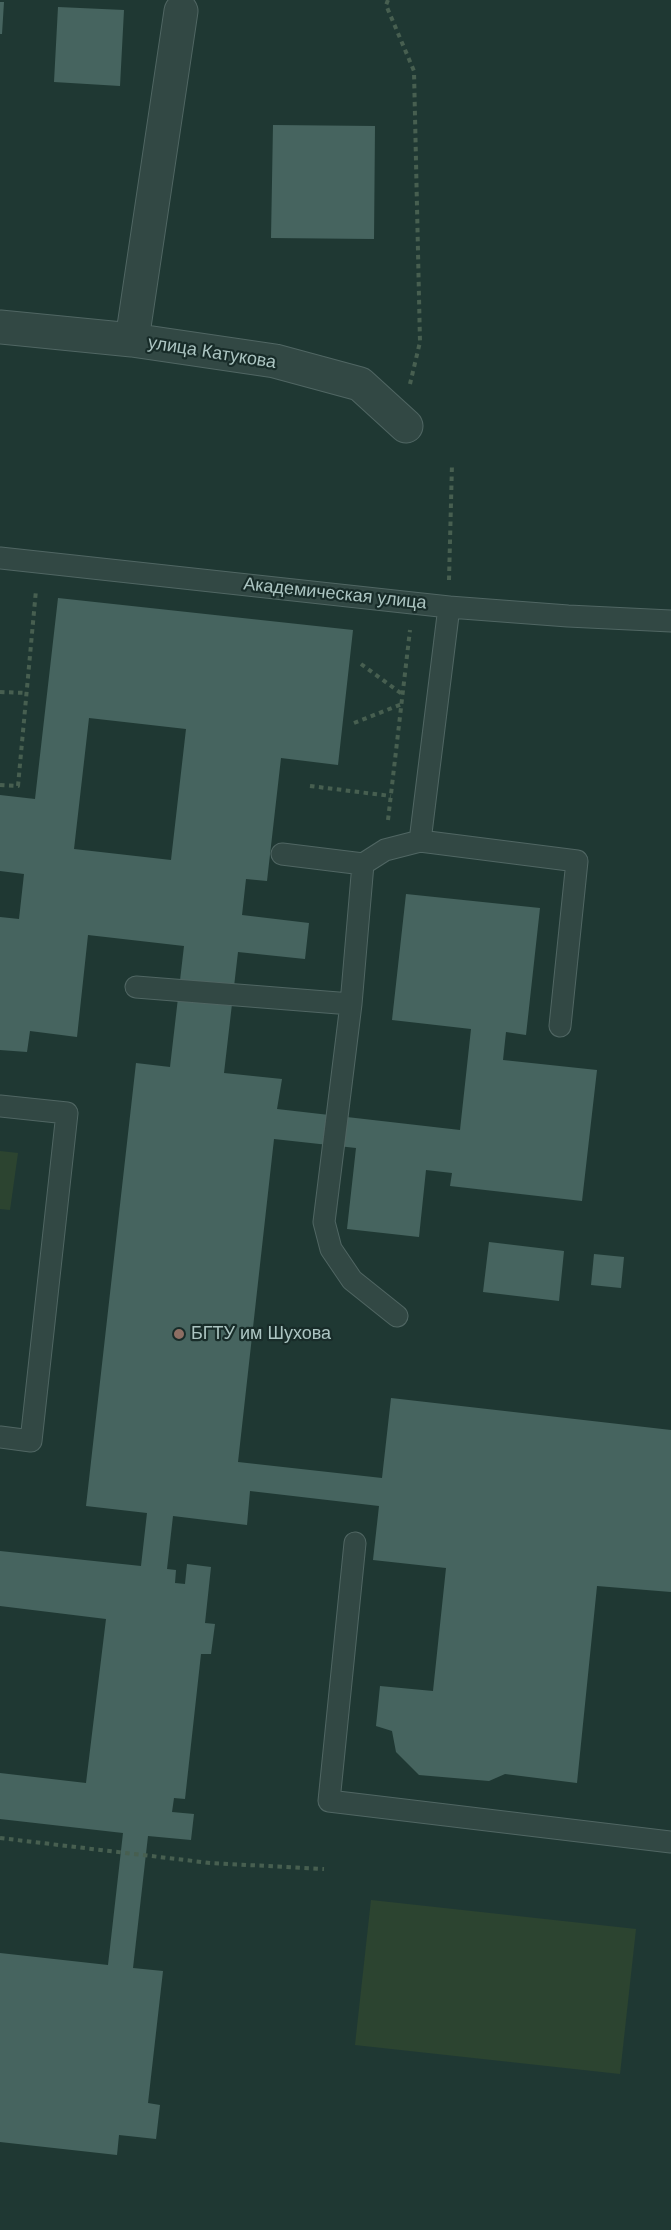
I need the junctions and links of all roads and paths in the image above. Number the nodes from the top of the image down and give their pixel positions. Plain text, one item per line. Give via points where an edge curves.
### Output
1 (388, 0) edge
2 (181, 11) dead end
3 (0, 327) edge
4 (132, 340) junction
5 (409, 388) dead end
6 (406, 426) dead end
7 (452, 464) dead end
8 (0, 558) edge
9 (37, 579) dead end
10 (449, 607) junction
11 (671, 621) edge
12 (362, 664) dead end
13 (0, 692) edge
14 (27, 693) junction
15 (403, 694) dead end
16 (402, 704) dead end
17 (354, 723) dead end
18 (0, 785) edge
19 (310, 786) dead end
20 (425, 800) junction
21 (420, 841) junction
22 (282, 854) dead end
23 (363, 864) junction
24 (136, 987) dead end
25 (351, 1004) junction
26 (560, 1026) dead end
27 (0, 1106) edge
28 (397, 1316) dead end
29 (0, 1437) edge
30 (355, 1543) dead end
31 (0, 1838) edge
32 (671, 1842) edge
33 (324, 1869) dead end

1 - 5 path via 386,5 414,70 420,342
2 - 4 street
3 - 4 street, улица Катукова
4 - 6 street, улица Катукова via 274,361 360,384
7 - 10 path
8 - 10 lane, Академическая улица
9 - 14 path
10 - 11 lane, Академическая улица
10 - 20 lane
12 - 15 path
13 - 14 path
14 - 18 path via 18,786
16 - 17 path
19 - 20 path
20 - 21 lane
21 - 23 lane via 385,850
21 - 26 lane via 577,861
22 - 23 lane
23 - 25 lane
24 - 25 lane
25 - 28 lane via 324,1222 331,1249 352,1280
27 - 29 lane via 67,1113 31,1440
30 - 32 lane via 329,1801
31 - 33 path via 210,1863

